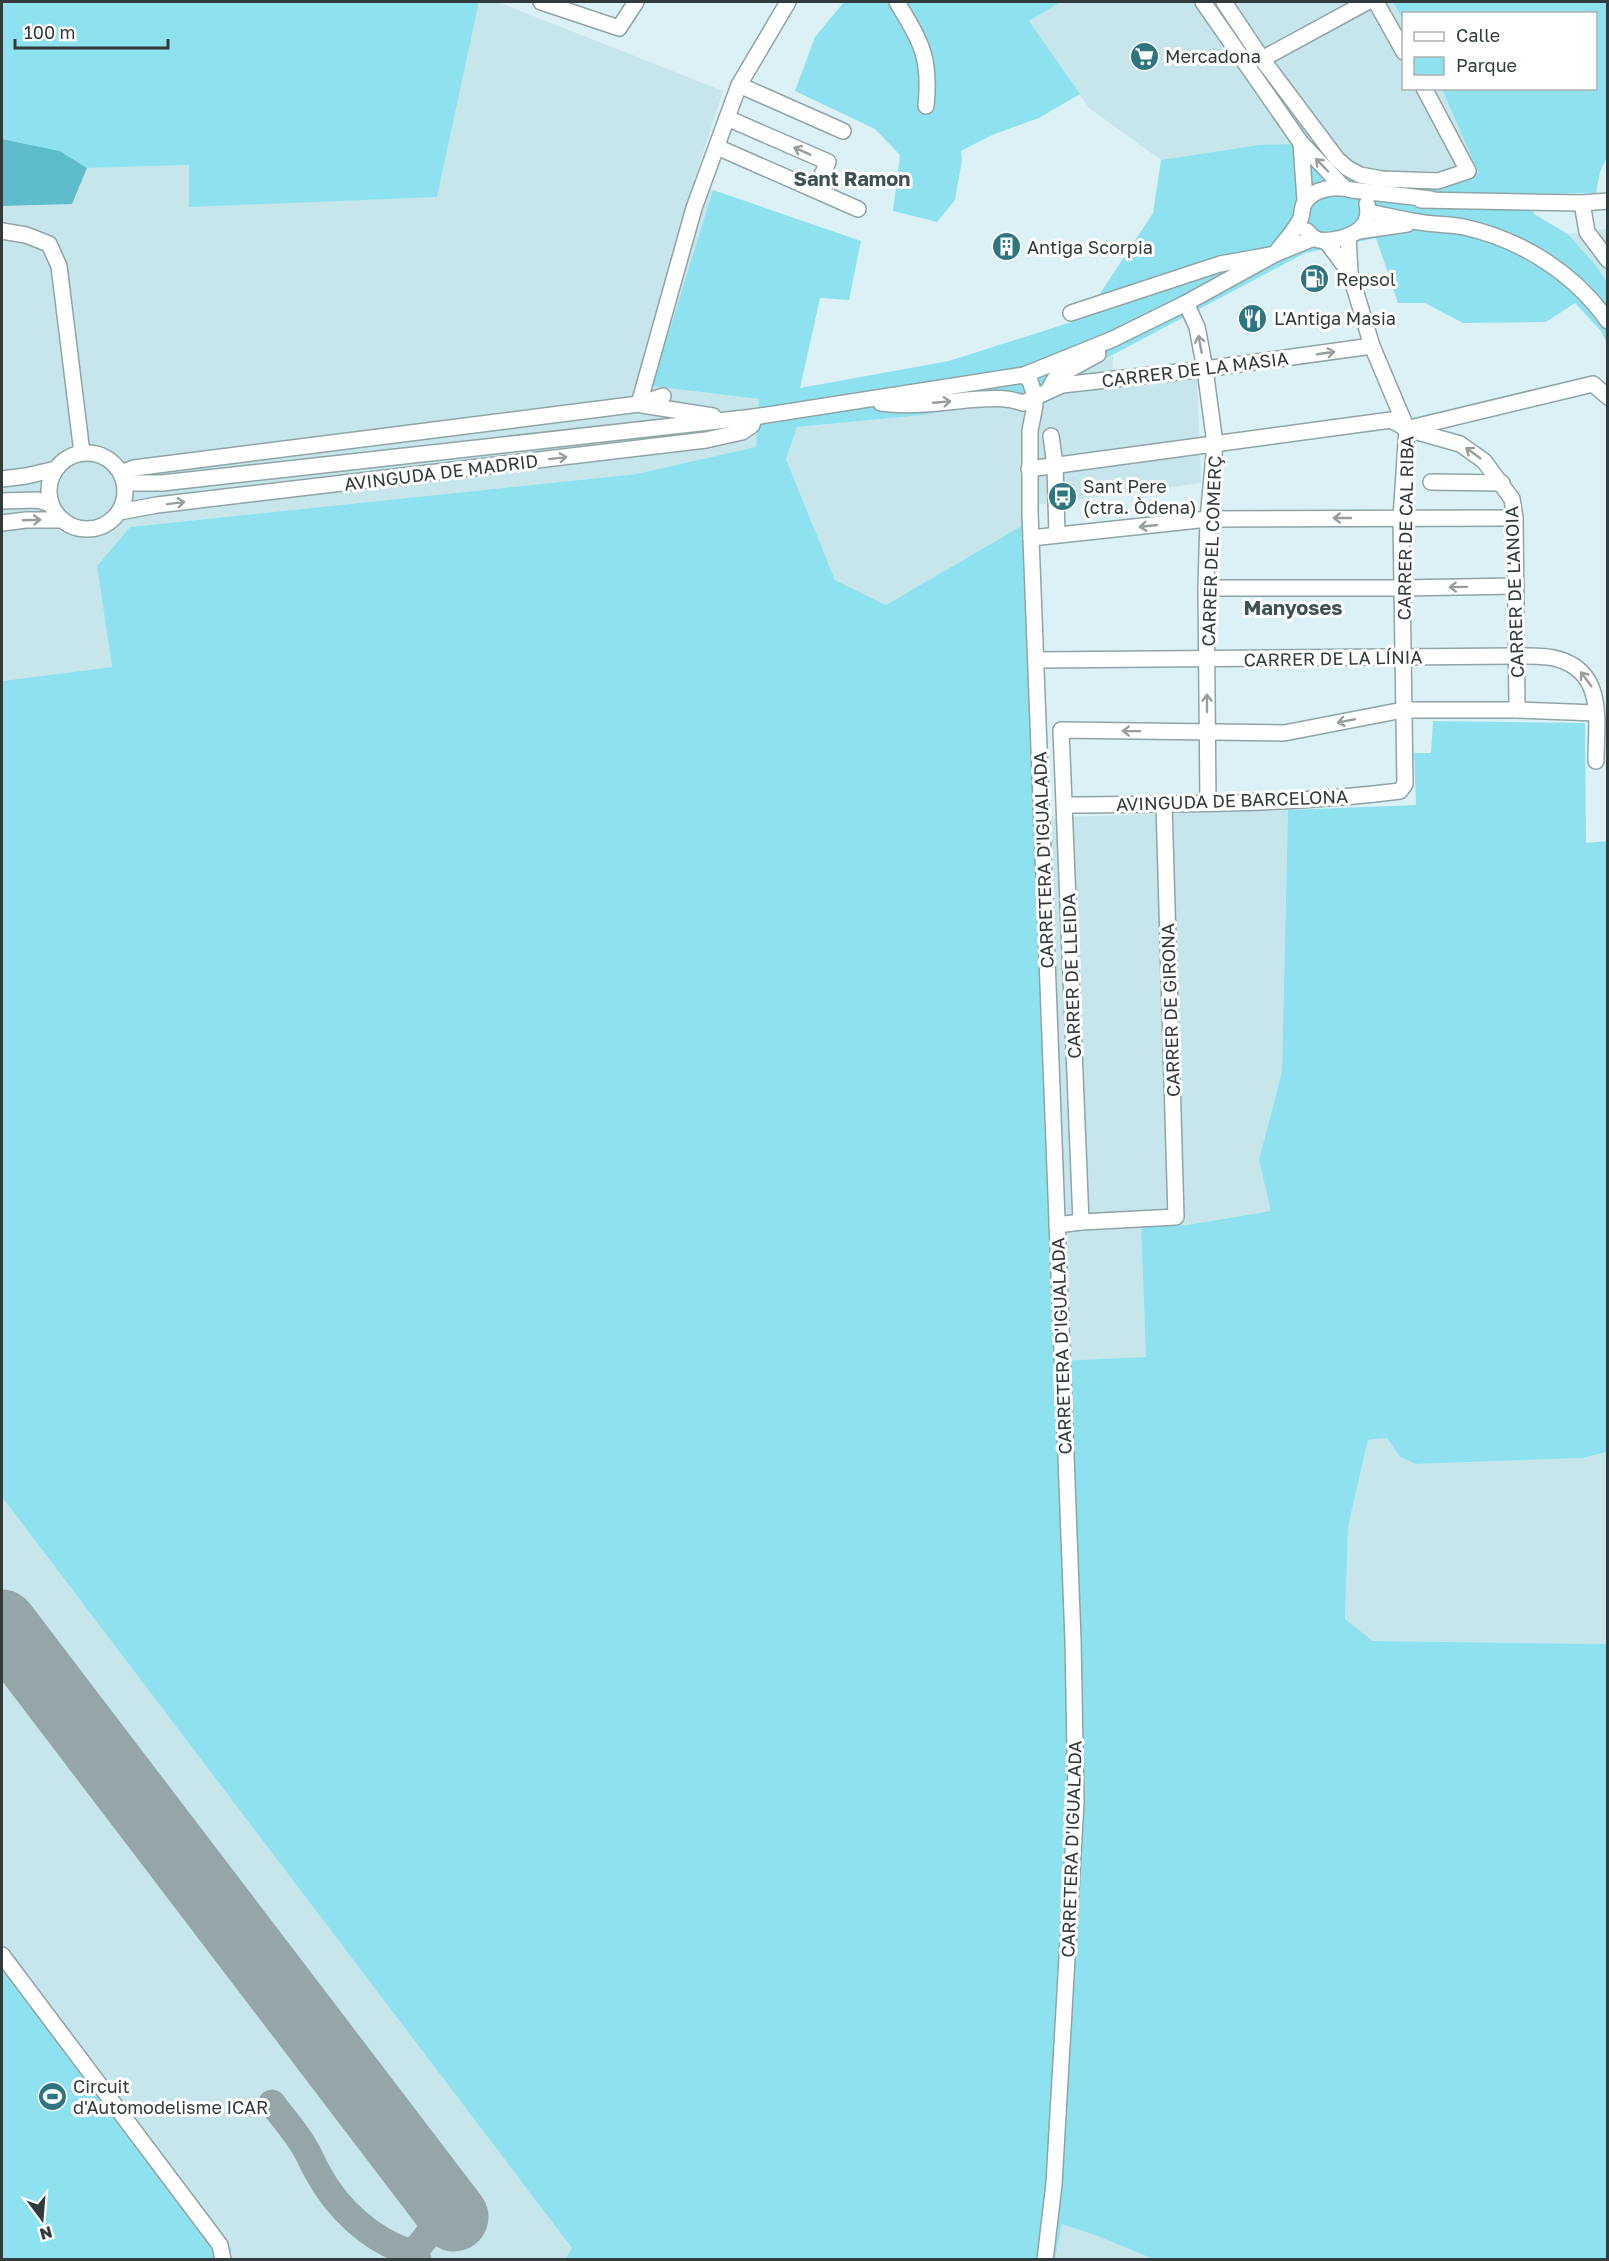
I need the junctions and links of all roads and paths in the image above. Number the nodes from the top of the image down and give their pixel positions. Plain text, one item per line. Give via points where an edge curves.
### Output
1 (541, 2) edge
2 (636, 2) edge
3 (897, 2) edge
4 (1203, 2) edge
5 (1224, 2) edge
6 (1367, 2) edge
7 (1376, 2) edge
8 (782, 3) edge
9 (1402, 48) edge
10 (1262, 59) junction
11 (739, 85) junction
12 (1425, 90) edge
13 (926, 106) dead end
14 (1305, 116) junction
15 (727, 118) junction
16 (1289, 125) junction
17 (843, 131) dead end
18 (1301, 143) junction
19 (717, 147) junction
20 (1347, 189) junction
21 (815, 190) junction
22 (1431, 199) junction
23 (1305, 200) junction
24 (1608, 201) edge
25 (1582, 203) junction
26 (1368, 208) junction
27 (858, 209) dead end
28 (1301, 219) junction
29 (1416, 222) junction
30 (2, 231) edge
31 (1353, 234) junction
32 (1320, 240) junction
33 (1275, 254) junction
34 (1608, 260) edge
35 (1350, 273) junction
36 (1186, 303) junction
37 (1071, 313) dead end
38 (1608, 321) edge
39 (1113, 339) junction
40 (1372, 346) junction
41 (1205, 369) junction
42 (1024, 375) junction
43 (663, 396) dead end
44 (1608, 397) edge
45 (1035, 399) junction
46 (863, 401) junction
47 (639, 404) junction
48 (754, 417) junction
49 (732, 419) junction
50 (1407, 429) junction
51 (1051, 436) dead end
52 (1215, 444) junction
53 (82, 453) junction
54 (1055, 465) junction
55 (1029, 469) junction
56 (53, 474) junction
57 (122, 475) junction
58 (2, 479) edge
59 (1431, 482) dead end
60 (162, 483) junction
61 (1502, 483) junction
62 (9, 500) edge
63 (51, 504) junction
64 (122, 506) junction
65 (1401, 518) junction
66 (1515, 518) junction
67 (1208, 519) junction
68 (63, 520) junction
69 (2, 523) edge
70 (1057, 536) junction
71 (1031, 538) junction
72 (1516, 586) junction
73 (1206, 588) junction
74 (1401, 588) junction
75 (1516, 656) junction
76 (1404, 657) junction
77 (1207, 659) junction
78 (1035, 660) junction
79 (1403, 710) junction
80 (1517, 710) junction
81 (1596, 713) junction
82 (1207, 732) junction
83 (1596, 761) dead end
84 (1400, 791) joint
85 (1208, 803) junction
86 (1164, 804) junction
87 (1065, 805) junction
88 (1081, 1222) junction
89 (1057, 1225) junction
90 (2, 1955) edge
91 (223, 2259) edge
92 (1045, 2259) edge

1 - 2 street via 619,28
3 - 13 street via 924,49 929,80
4 - 16 street
5 - 10 street
6 - 10 street
7 - 9 street
8 - 11 street
10 - 14 street
11 - 15 street
11 - 17 street
12 - 14 street via 1468,171 1438,181 1360,175 1337,159
14 - 16 street
15 - 19 street
21 -> 15 street via 828,162
16 - 18 street
20 -> 18 street
18 - 23 street
19 - 21 street
19 - 47 street via 694,208
20 - 22 street
20 - 23 street via 1324,190
20 - 26 street via 1362,196
21 - 27 street
22 - 25 street
22 - 26 street
23 - 28 street
24 - 25 street
25 - 34 street via 1587,232
26 - 29 street
26 - 31 street via 1366,222
28 - 32 street via 1306,230
28 - 33 street
29 - 31 street
29 - 38 street via 1464,227 1534,253 1595,303
30 - 53 street via 49,244 59,266
31 - 32 street
31 - 35 street, CARRER DE CAL RIBA
32 - 33 street
32 - 35 street, CARRER DE CAL RIBA
33 - 36 street
33 - 37 street via 1221,264
35 - 40 street, CARRER DE CAL RIBA
36 - 39 street
41 -> 36 street, CARRER DEL COMERÇ via 1197,327
39 - 42 street, AVINGUDA DE MADRID
39 - 45 street via 1096,357 1056,377
41 -> 40 street, CARRER DE LA MASIA
40 - 50 street, CARRER DE CAL RIBA
41 - 45 street, CARRER DE LA MASIA via 1062,384
41 - 52 street, CARRER DEL COMERÇ
42 - 45 street, CARRETERA D'IGUALADA via 1021,386
42 - 46 street, AVINGUDA DE MADRID
43 - 47 street
44 - 50 street via 1593,384
46 -> 45 street via 901,406 996,398
45 - 55 street, CARRETERA D'IGUALADA
46 - 48 street, AVINGUDA DE MADRID
47 - 49 street
47 - 57 street via 134,468
48 - 49 street, AVINGUDA DE MADRID
64 -> 48 street, AVINGUDA DE MADRID via 706,440 742,432 752,425
49 - 60 street, AVINGUDA DE MADRID
50 - 52 street, CARRER DE L'ANOIA via 1391,420
61 -> 50 street, CARRER DE L'ANOIA via 1484,461 1460,444
50 - 65 street, CARRER DE CAL RIBA
51 - 54 street
52 - 54 street, CARRER DE L'ANOIA
52 - 67 street, CARRER DEL COMERÇ
53 - 56 street via 67,458
53 - 57 street via 101,455 116,465
54 - 55 street, CARRER DE L'ANOIA
54 - 70 street
55 - 71 street, CARRETERA D'IGUALADA
56 - 58 street
56 - 62 street via 35,491
56 - 63 street
57 - 60 street, AVINGUDA DE MADRID via 134,483
57 - 64 street
59 - 61 street
60 - 64 street, AVINGUDA DE MADRID via 135,492
61 - 66 street, CARRER DE L'ANOIA via 1512,499
62 - 63 street
63 - 68 street
64 - 68 street via 104,525 92,528 80,528
65 - 66 street
65 -> 67 street
65 - 74 street, CARRER DE CAL RIBA
66 - 72 street, CARRER DE L'ANOIA
67 -> 70 street
67 - 73 street, CARRER DEL COMERÇ
69 -> 68 street
70 - 71 street
71 - 78 street, CARRETERA D'IGUALADA
72 -> 74 street
72 - 75 street, CARRER DE L'ANOIA
73 - 74 street
73 - 77 street, CARRER DEL COMERÇ
74 - 76 street, CARRER DE CAL RIBA
75 - 76 street, CARRER DE LA LÍNIA
75 - 80 street, CARRER DE L'ANOIA
81 -> 75 street, CARRER DE LA LÍNIA via 1595,695 1588,678 1575,666 1557,658
76 - 77 street, CARRER DE LA LÍNIA
76 - 79 street, CARRER DE CAL RIBA
77 - 78 street, CARRER DE LA LÍNIA
82 -> 77 street, CARRER DEL COMERÇ
78 - 89 street, CARRETERA D'IGUALADA
79 - 80 street
79 -> 82 street via 1284,733
79 - 84 street, CARRER DE CAL RIBA via 1405,784
80 - 81 street
81 - 83 street, CARRER DE LA LÍNIA
82 - 85 street, CARRER DEL COMERÇ
82 -> 87 street, CARRER DE LLEIDA via 1061,730
84 - 85 street, AVINGUDA DE BARCELONA
85 - 86 street, AVINGUDA DE BARCELONA
86 - 87 street, AVINGUDA DE BARCELONA
86 - 88 street, CARRER DE GIRONA via 1176,1216
87 - 88 street, CARRER DE LLEIDA
88 - 89 street
89 - 92 street, CARRETERA D'IGUALADA via 1076,1802 1054,2184
90 - 91 street via 220,2245

